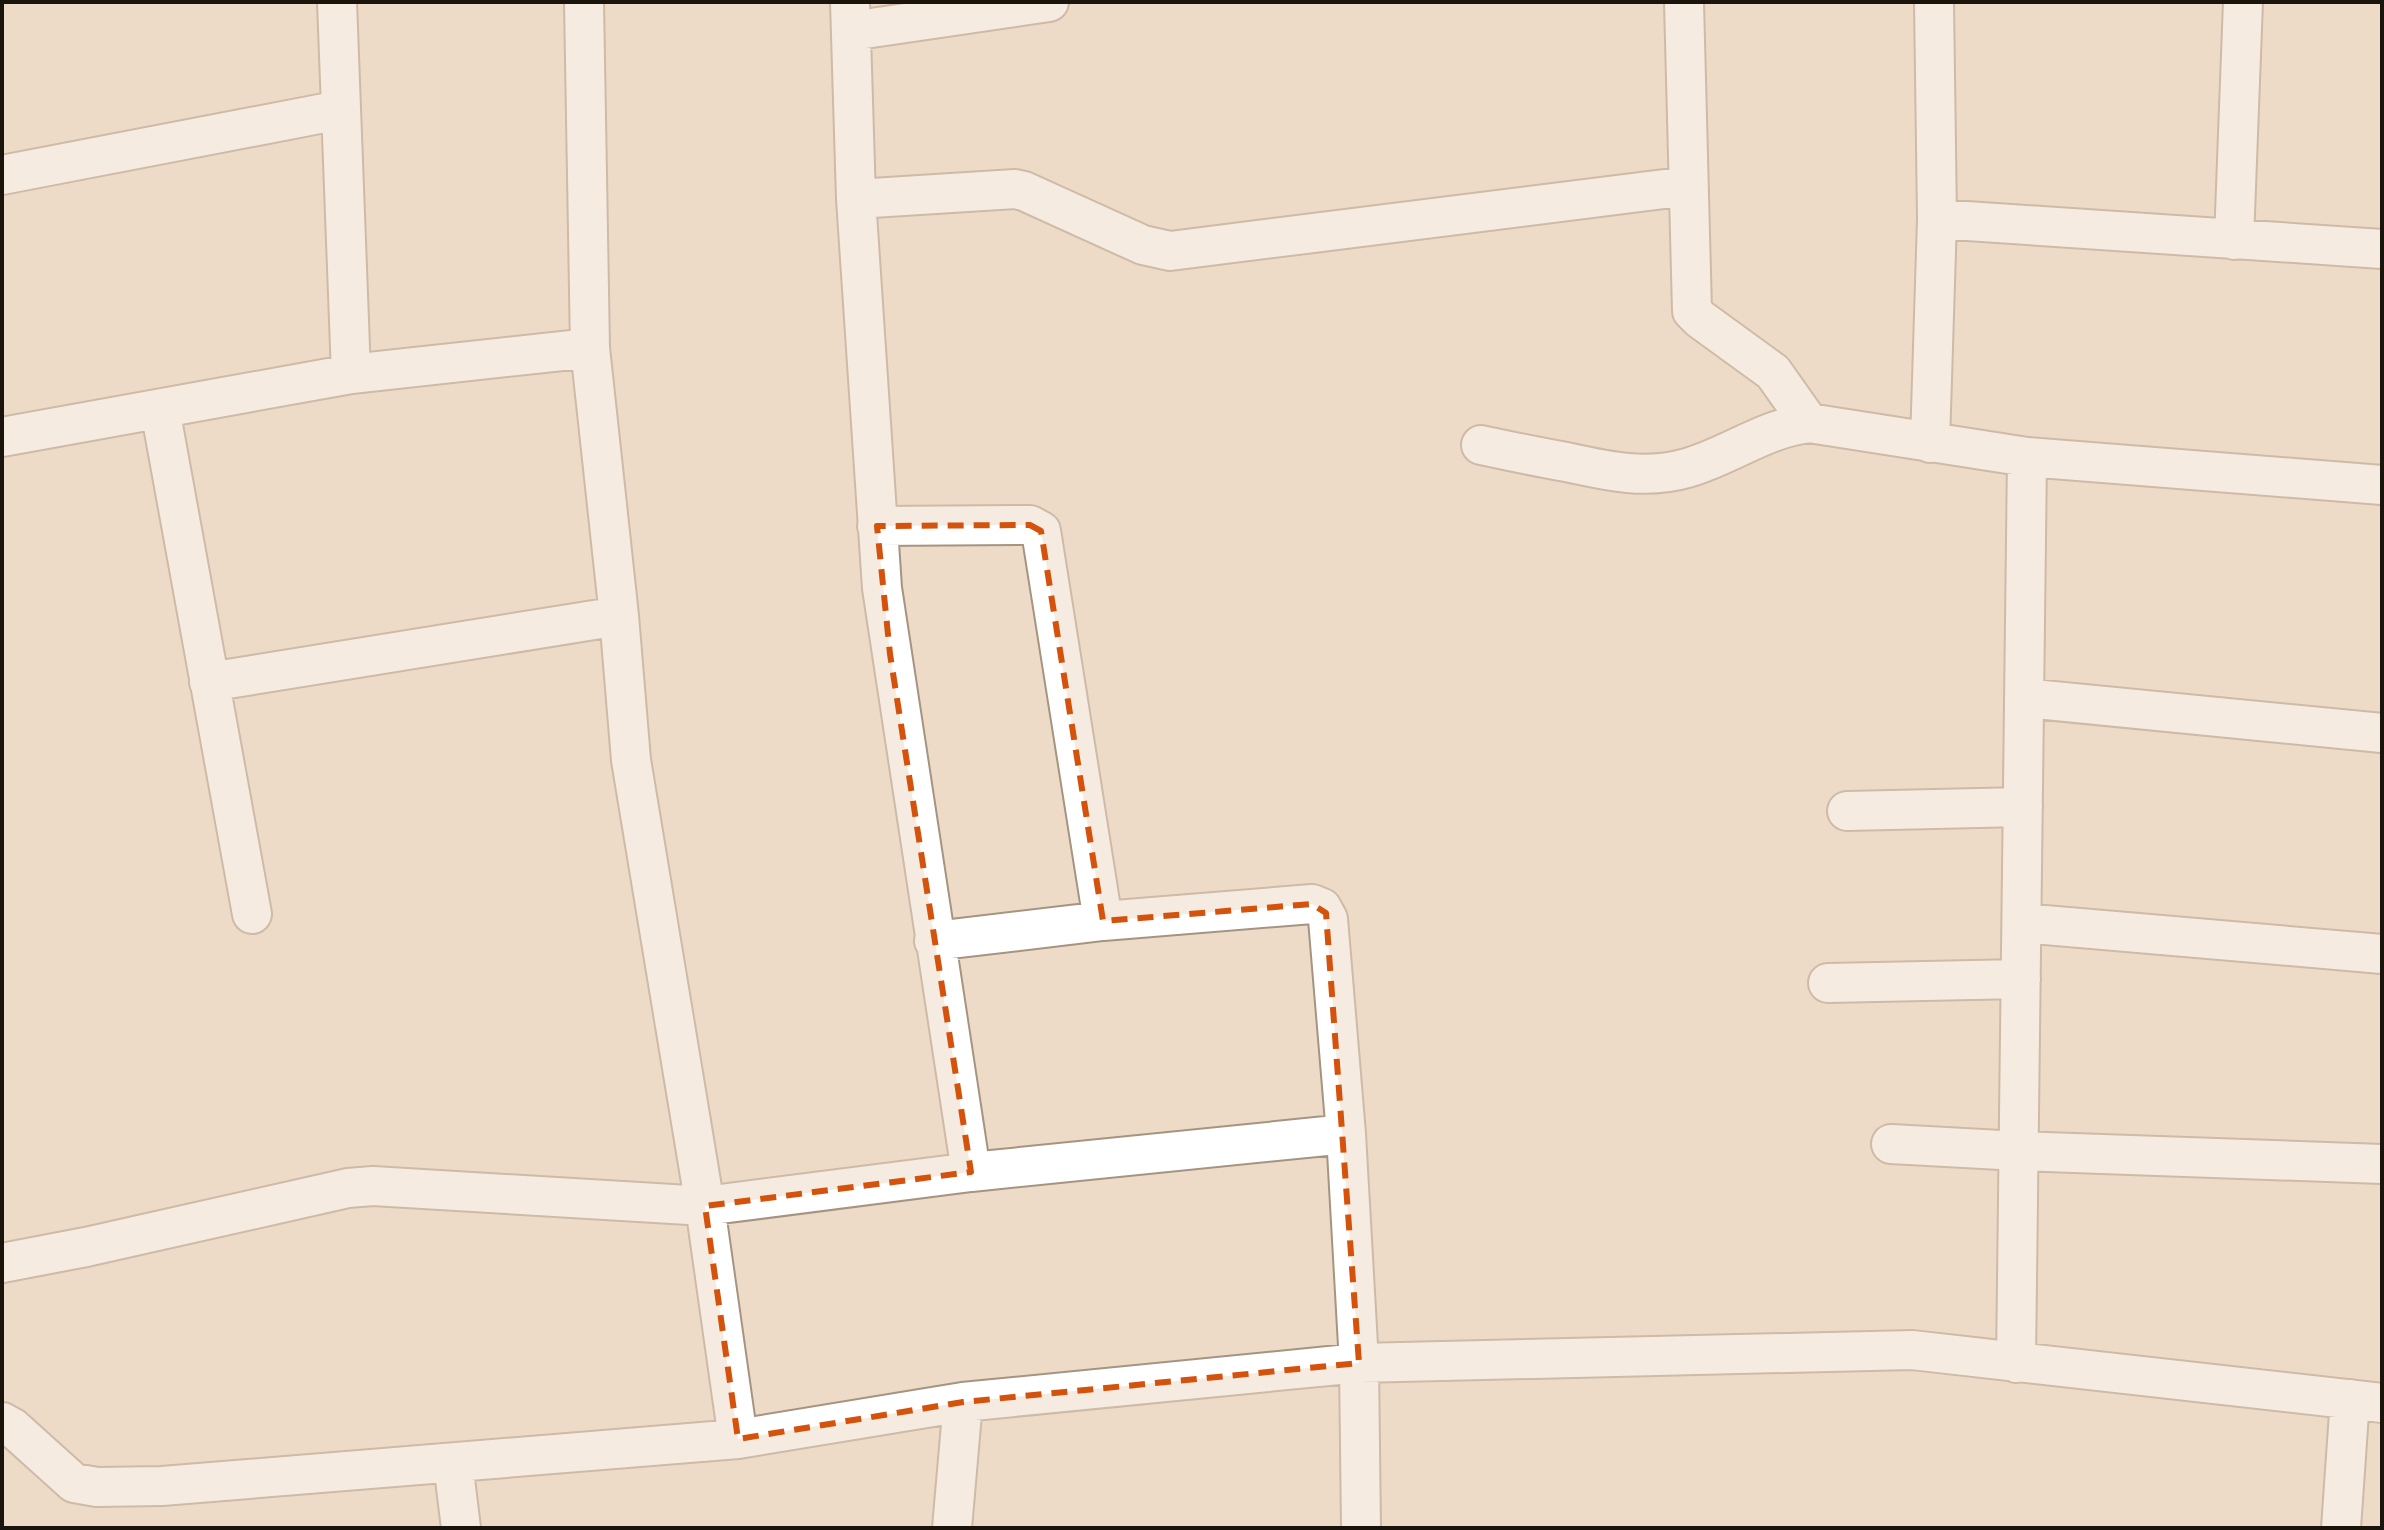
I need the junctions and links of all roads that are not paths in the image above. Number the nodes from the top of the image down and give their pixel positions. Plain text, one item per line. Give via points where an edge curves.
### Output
1 (337, 2) edge
2 (584, 2) edge
3 (1049, 2) edge
4 (1684, 2) edge
5 (1934, 2) edge
6 (2243, 2) edge
7 (850, 16) edge
8 (340, 110) junction
9 (2, 175) edge
10 (1688, 186) junction
11 (856, 199) junction
12 (1937, 219) junction
13 (2234, 240) junction
14 (2382, 249) edge
15 (590, 348) junction
16 (351, 374) junction
17 (160, 409) junction
18 (1809, 423) junction
19 (2, 437) edge
20 (1930, 443) junction
21 (1481, 445) dead end
22 (2027, 457) junction
23 (2382, 485) edge
24 (877, 526) junction
25 (619, 616) junction
26 (209, 682) junction
27 (2024, 698) junction
28 (2382, 733) edge
29 (2023, 807) junction
30 (1847, 811) dead end
31 (252, 914) dead end
32 (1103, 921) junction
33 (2022, 923) junction
34 (934, 941) junction
35 (2382, 954) edge
36 (2021, 979) junction
37 (1828, 983) dead end
38 (1346, 1134) junction
39 (1891, 1144) dead end
40 (2019, 1151) junction
41 (2382, 1164) edge
42 (971, 1172) junction
43 (705, 1206) junction
44 (2, 1263) edge
45 (1359, 1363) junction
46 (2016, 1363) junction
47 (2366, 1401) edge
48 (963, 1402) junction
49 (2, 1422) edge
50 (738, 1439) junction
51 (453, 1463) junction
52 (461, 1528) edge
53 (952, 1528) edge
54 (1361, 1528) edge
55 (2341, 1528) edge

1 - 8 street
2 - 15 street
3 - 7 street
4 - 10 street
5 - 12 street
6 - 13 street
7 - 11 street
8 - 9 street
8 - 16 street
10 - 11 street via 1170,251 1143,245 1015,189
10 - 18 street via 1692,311 1773,372
11 - 24 street
12 - 13 street
12 - 20 street
13 - 14 street
15 - 16 street
15 - 25 street
16 - 17 street
17 - 19 street
17 - 26 street
18 - 20 street
18 - 21 street via 1689,467 1644,475
20 - 22 street
22 - 23 street
22 - 27 street
24 - 32 street via 1030,525 1041,531
24 - 34 street via 890,654
25 - 26 street
25 - 43 street via 631,760
26 - 31 street
27 - 28 street
27 - 29 street
29 - 30 street
29 - 33 street
32 - 34 street
32 - 38 street via 1312,904 1322,908 1328,919
33 - 35 street
33 - 36 street
34 - 42 street
36 - 37 street
36 - 40 street
38 - 42 street
38 - 45 street
39 - 40 street
40 - 41 street
40 - 46 street
42 - 43 street
43 - 44 street via 348,1188
43 - 50 street
45 - 46 street via 1912,1350
45 - 48 street
45 - 54 street
46 - 47 street
47 - 55 street
48 - 50 street
48 - 53 street
49 - 51 street via 74,1483 97,1487
50 - 51 street
51 - 52 street

